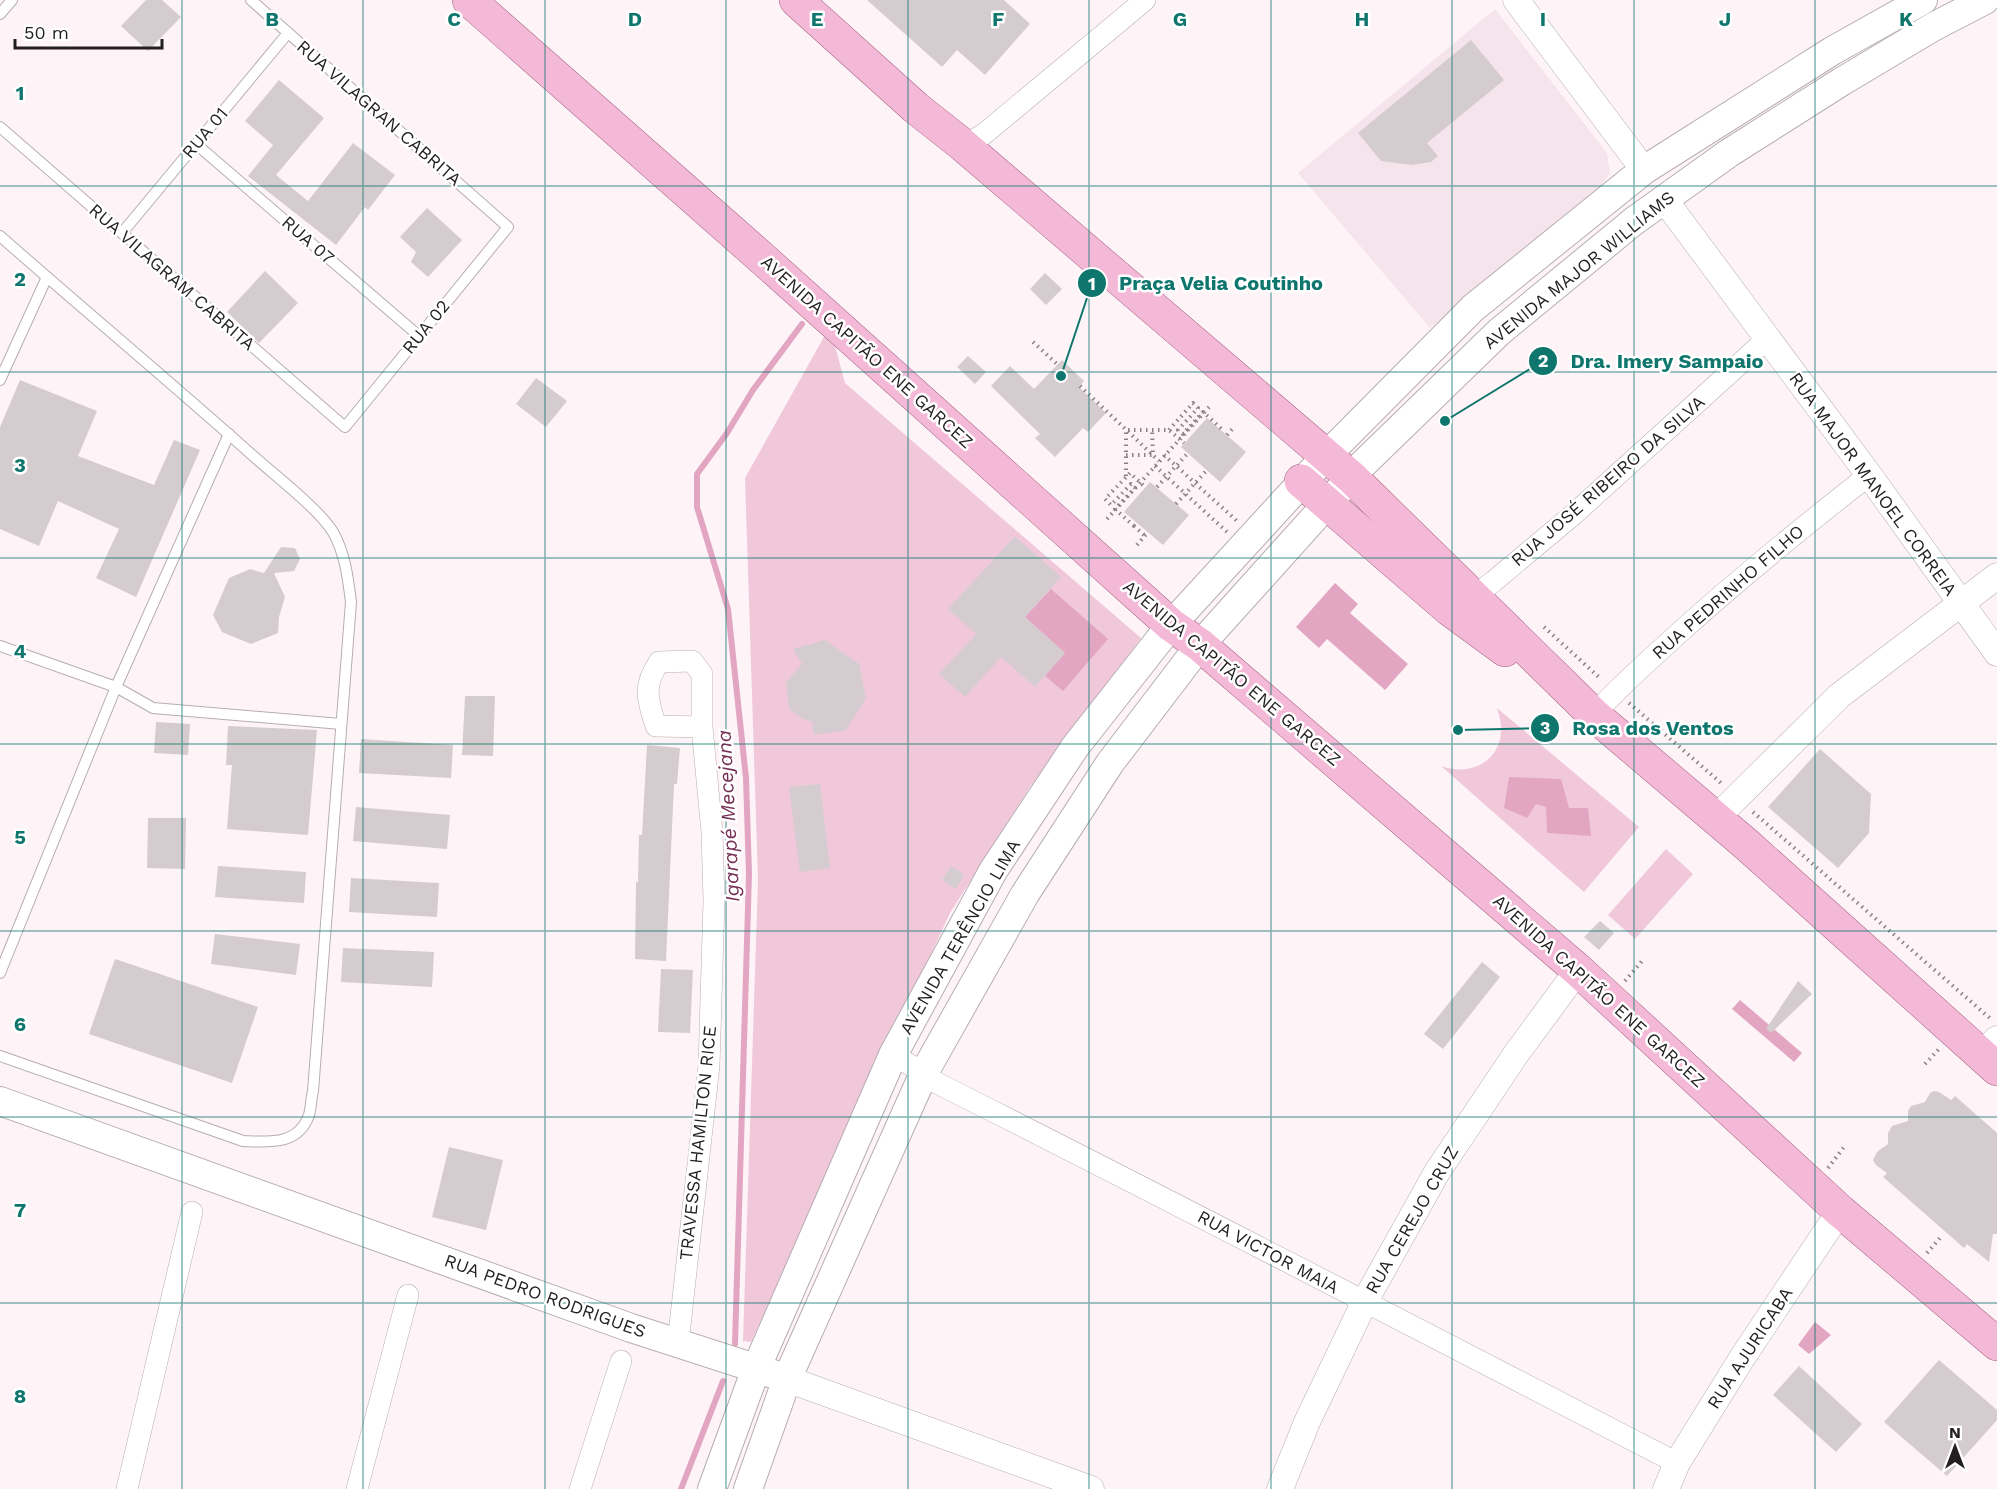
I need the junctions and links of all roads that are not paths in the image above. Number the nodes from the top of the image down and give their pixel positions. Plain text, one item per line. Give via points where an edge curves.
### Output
1 (12, 0) edge
2 (251, 0) edge
3 (469, 0) edge
4 (796, 0) edge
5 (1145, 0) edge
6 (1516, 0) edge
7 (1923, 0) edge
8 (1985, 0) edge
9 (0, 14) edge
10 (288, 33) junction
11 (0, 127) edge
12 (196, 144) junction
13 (964, 146) junction
14 (1644, 170) junction
15 (1664, 199) junction
16 (508, 227) joint
17 (122, 233) junction
18 (0, 236) edge
19 (46, 277) junction
20 (419, 336) junction
21 (1767, 339) junction
22 (4, 358) edge
23 (0, 380) edge
24 (345, 427) joint
25 (229, 434) junction
26 (1326, 456) junction
27 (1869, 475) junction
28 (1351, 477) junction
29 (1301, 481) junction
30 (1328, 503) junction
31 (1997, 576) edge
32 (1474, 596) junction
33 (1960, 603) junction
34 (1171, 625) junction
35 (1200, 645) junction
36 (0, 646) edge
37 (1997, 653) edge
38 (116, 687) junction
39 (1594, 715) junction
40 (341, 724) junction
41 (702, 727) dead end
42 (1716, 818) junction
43 (1578, 970) junction
44 (0, 973) edge
45 (1992, 1054) edge
46 (893, 1055) junction
47 (0, 1056) edge
48 (924, 1072) junction
49 (0, 1101) edge
50 (1840, 1211) junction
51 (192, 1212) dead end
52 (408, 1295) dead end
53 (1364, 1303) junction
54 (1997, 1344) edge
55 (683, 1345) junction
56 (621, 1360) dead end
57 (752, 1367) junction
58 (787, 1379) junction
59 (1677, 1463) junction
60 (127, 1489) edge
61 (357, 1489) edge
62 (580, 1489) edge
63 (712, 1489) edge
64 (748, 1489) edge
65 (1090, 1489) edge
66 (1280, 1489) edge
67 (1666, 1489) edge

1 - 9 lane
2 - 10 lane, RUA VILAGRAN CABRITA
3 - 34 main road, AVENIDA CAPITÃO ENE GARCEZ
4 - 13 main road via 915,108
5 - 13 street via 984,134
6 - 14 street
7 - 14 main road, AVENIDA MAJOR WILLIAMS via 1832,51
8 - 15 main road, AVENIDA MAJOR WILLIAMS via 1840,82
10 - 12 lane, RUA 01
10 - 16 lane, RUA VILAGRAN CABRITA
11 - 17 lane, RUA VILAGRAM CABRITA
12 - 17 lane, RUA 01
12 - 20 lane, RUA 07
13 - 26 main road
14 - 26 main road, AVENIDA MAJOR WILLIAMS via 1473,308
15 - 21 street, RUA MAJOR MANOEL CORREIA
15 - 28 main road, AVENIDA MAJOR WILLIAMS via 1498,332
16 - 20 lane, RUA 02
17 - 24 lane, RUA VILAGRAM CABRITA
18 - 19 lane
19 - 22 lane
19 - 25 lane
20 - 24 lane, RUA 02
21 - 27 street, RUA MAJOR MANOEL CORREIA
21 - 32 street, RUA JOSÉ RIBEIRO DA SILVA via 1574,514
22 - 23 lane
25 - 38 lane
25 - 40 lane via 316,512 339,547 351,602
26 - 28 main road
26 - 29 main road, AVENIDA TERÊNCIO LIMA
27 - 33 street, RUA MAJOR MANOEL CORREIA
27 - 39 street, RUA PEDRINHO FILHO via 1706,609
28 - 30 main road, AVENIDA TERÊNCIO LIMA
28 - 32 main road
29 - 30 main road
29 - 34 main road, AVENIDA TERÊNCIO LIMA
30 - 35 main road, AVENIDA TERÊNCIO LIMA
30 - 39 main road via 1449,609
31 - 33 street
32 - 39 main road
33 - 37 street, RUA MAJOR MANOEL CORREIA
33 - 42 street via 1839,696
34 - 35 main road, AVENIDA CAPITÃO ENE GARCEZ
34 - 46 main road, AVENIDA TERÊNCIO LIMA via 1075,747 993,871
35 - 43 main road, AVENIDA CAPITÃO ENE GARCEZ
35 - 48 main road, AVENIDA TERÊNCIO LIMA via 1110,763 1025,894
36 - 38 lane
38 - 40 lane via 153,708
38 - 44 lane
39 - 42 main road
40 - 47 lane via 313,1091 308,1116 299,1130 280,1142 243,1141
41 - 55 street, TRAVESSA HAMILTON RICE via 714,890 709,1066
42 - 45 main road
43 - 50 main road, AVENIDA CAPITÃO ENE GARCEZ
43 - 53 street, RUA CEREJO CRUZ via 1437,1172
46 - 48 street, RUA VICTOR MAIA
46 - 57 main road, AVENIDA TERÊNCIO LIMA
48 - 53 street, RUA VICTOR MAIA via 933,1081
48 - 58 main road, AVENIDA TERÊNCIO LIMA
49 - 55 main road, RUA PEDRO RODRIGUES
50 - 54 main road, AVENIDA CAPITÃO ENE GARCEZ
50 - 59 street, RUA AJURICABA
51 - 60 street
52 - 61 street
53 - 59 street, RUA VICTOR MAIA
53 - 66 street, RUA CEREJO CRUZ
55 - 57 main road, RUA PEDRO RODRIGUES
56 - 62 street
57 - 58 main road, RUA PEDRO RODRIGUES
57 - 63 main road, AVENIDA TERÊNCIO LIMA
58 - 64 main road, AVENIDA TERÊNCIO LIMA
58 - 65 street, RUA PEDRO RODRIGUES
59 - 67 street, RUA AJURICABA

